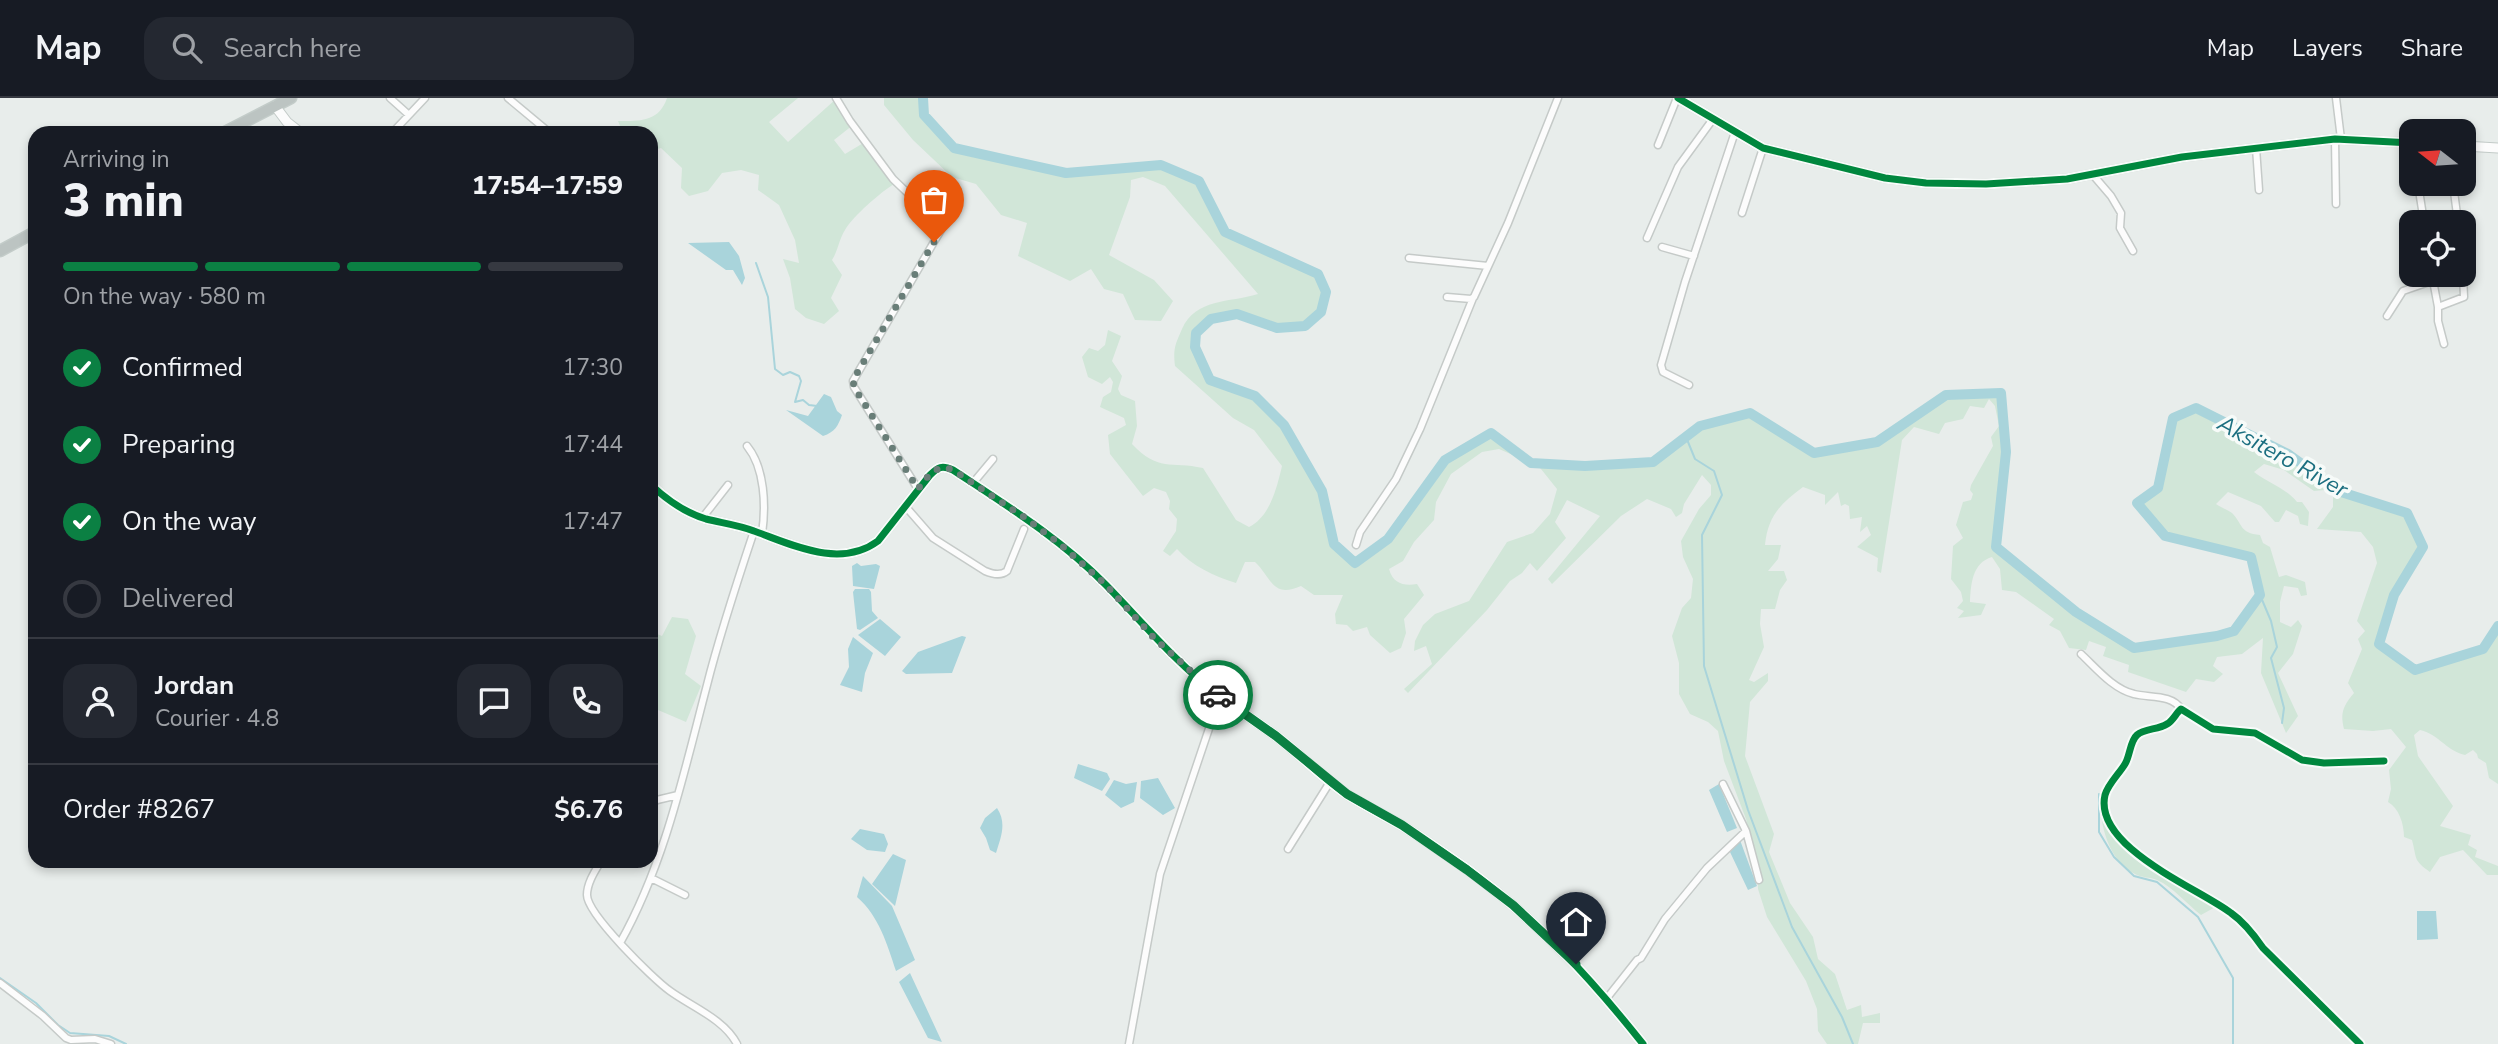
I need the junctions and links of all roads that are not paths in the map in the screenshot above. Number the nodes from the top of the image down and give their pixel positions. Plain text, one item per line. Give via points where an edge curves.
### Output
1 (291, 98) edge
2 (390, 98) edge
3 (425, 98) edge
4 (508, 98) edge
5 (836, 98) edge
6 (1558, 98) edge
7 (1678, 98) edge
8 (2336, 98) edge
9 (275, 106) junction
10 (409, 115) junction
11 (1713, 119) junction
12 (236, 126) edge
13 (292, 126) edge
14 (399, 126) edge
15 (542, 126) edge
16 (1735, 132) junction
17 (2338, 139) junction
18 (2399, 142) edge
19 (1658, 145) dead end
20 (2476, 147) edge
21 (1763, 148) junction
22 (2256, 148) junction
23 (2498, 148) edge
24 (2093, 176) junction
25 (2259, 190) dead end
26 (956, 200) dead end
27 (2336, 204) dead end
28 (1742, 213) dead end
29 (945, 223) junction
30 (28, 236) edge
31 (1647, 238) dead end
32 (1662, 247) dead end
33 (0, 251) edge
34 (2133, 251) dead end
35 (1694, 256) junction
36 (1409, 258) dead end
37 (1488, 266) junction
38 (2414, 287) edge
39 (2434, 287) edge
40 (2464, 287) edge
41 (1447, 297) dead end
42 (1472, 298) junction
43 (2438, 307) junction
44 (2387, 316) dead end
45 (2444, 344) dead end
46 (1689, 385) dead end
47 (747, 446) dead end
48 (993, 459) dead end
49 (973, 483) junction
50 (728, 485) dead end
51 (918, 489) junction
52 (658, 490) edge
53 (906, 507) junction
54 (703, 517) junction
55 (1024, 528) dead end
56 (758, 532) junction
57 (1356, 545) dead end
58 (2081, 654) dead end
59 (1220, 696) junction
60 (2180, 709) junction
61 (2384, 761) dead end
62 (1330, 782) junction
63 (1723, 785) dead end
64 (678, 795) junction
65 (658, 800) edge
66 (1746, 831) junction
67 (1289, 849) dead end
68 (658, 856) edge
69 (597, 868) edge
70 (654, 868) edge
71 (651, 878) junction
72 (1759, 880) dead end
73 (685, 895) dead end
74 (620, 943) junction
75 (0, 983) edge
76 (1606, 998) junction
77 (111, 1044) edge
78 (737, 1044) edge
79 (1129, 1044) edge
80 (1643, 1044) edge
81 (2360, 1044) edge

1 - 9 highway
2 - 10 street
3 - 10 street
4 - 15 street
5 - 29 street via 893,179
6 - 37 street
7 - 11 street
7 - 19 street
8 - 17 street
9 - 12 highway
9 - 13 street
10 - 14 street
11 - 16 street
11 - 31 street via 1678,167
16 - 21 street
16 - 35 street
17 - 18 street
17 - 22 street
17 - 27 street
20 - 23 street
21 - 24 street via 1919,182 1996,183
21 - 28 street
22 - 24 street via 2182,157
22 - 25 street
24 - 34 street via 2121,213 2120,228
26 - 29 street
29 - 51 street via 853,380
30 - 33 highway
32 - 35 street
35 - 46 street via 1661,365 1666,374
36 - 37 street
37 - 42 street
38 - 44 street via 2403,291
39 - 43 street
40 - 43 street via 2465,297
41 - 42 street
42 - 57 street via 1420,429
43 - 45 street
47 - 56 street via 758,464 761,482 764,514
48 - 49 street
49 - 51 street via 944,466
49 - 59 street via 1060,544
50 - 54 street
51 - 53 street
52 - 54 street
53 - 55 street via 933,538 985,572 1007,571
53 - 56 street via 878,541 857,552 821,553
54 - 56 street
56 - 64 street via 719,637
58 - 60 street via 2120,688 2176,702
59 - 62 street
59 - 79 street via 1160,874
60 - 61 street via 2213,729 2255,733 2302,760
60 - 81 street via 2166,725 2134,738 2125,764 2105,792 2113,831 2141,857 2232,914
62 - 67 street
62 - 76 street via 1402,825 1513,905 1562,949
63 - 66 street
64 - 65 street
64 - 68 street
66 - 72 street
66 - 76 street via 1707,868
69 - 74 street via 591,878 589,905
70 - 71 street
71 - 73 street
71 - 74 street
74 - 78 street via 668,990 719,1024
75 - 77 street via 65,1038
76 - 80 street

